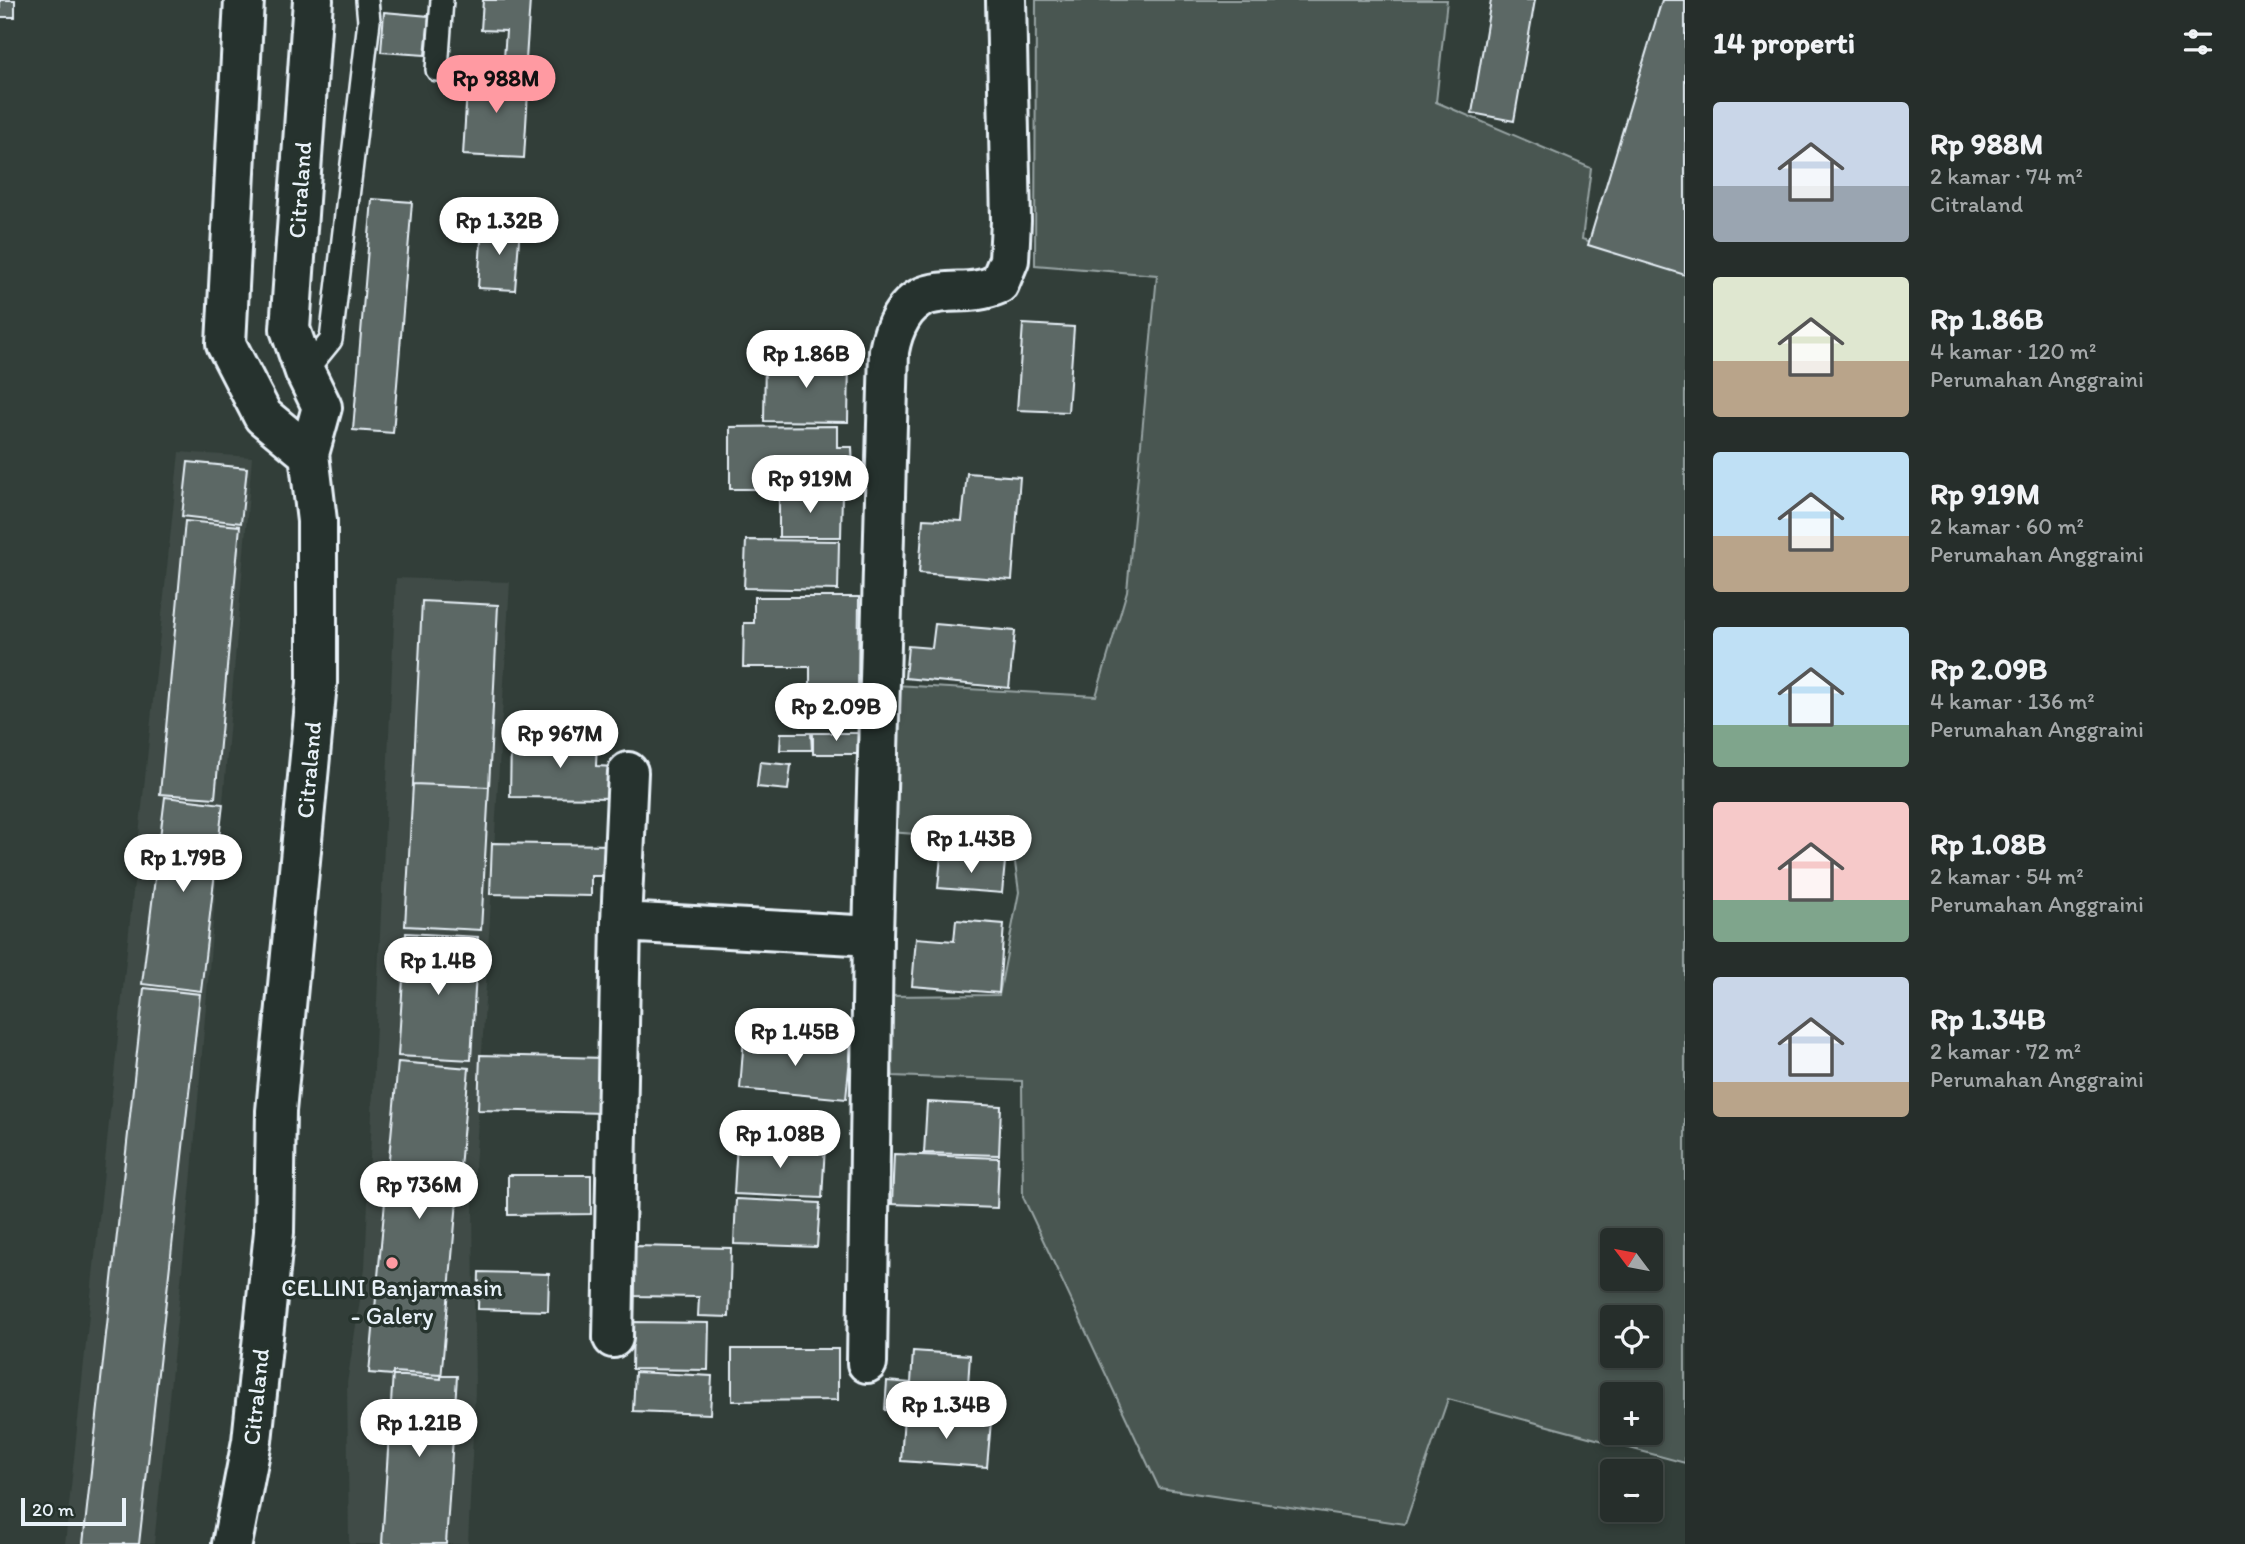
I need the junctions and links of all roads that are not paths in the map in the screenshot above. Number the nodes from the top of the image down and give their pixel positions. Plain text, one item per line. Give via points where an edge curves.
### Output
1 (244, 0) edge
2 (313, 0) edge
3 (367, 0) edge
4 (442, 0) edge
5 (1006, 0) edge
6 (437, 70) dead end
7 (305, 372) junction
8 (309, 454) junction
9 (628, 772) dead end
10 (621, 922) junction
11 (873, 936) junction
12 (613, 1338) dead end
13 (867, 1363) dead end
14 (232, 1544) edge

1 - 8 street via 226,344 263,416
2 - 7 street, Citraland via 290,329
3 - 7 lane via 368,34 331,340
4 - 6 lane
5 - 11 street via 1009,260 999,284 981,292 926,295 904,312 888,351
7 - 8 street, Citraland via 321,407
8 - 14 street, Citraland via 317,522 317,683 276,1111 272,1245 253,1441
9 - 10 street
10 - 11 street
10 - 12 street
11 - 13 street

